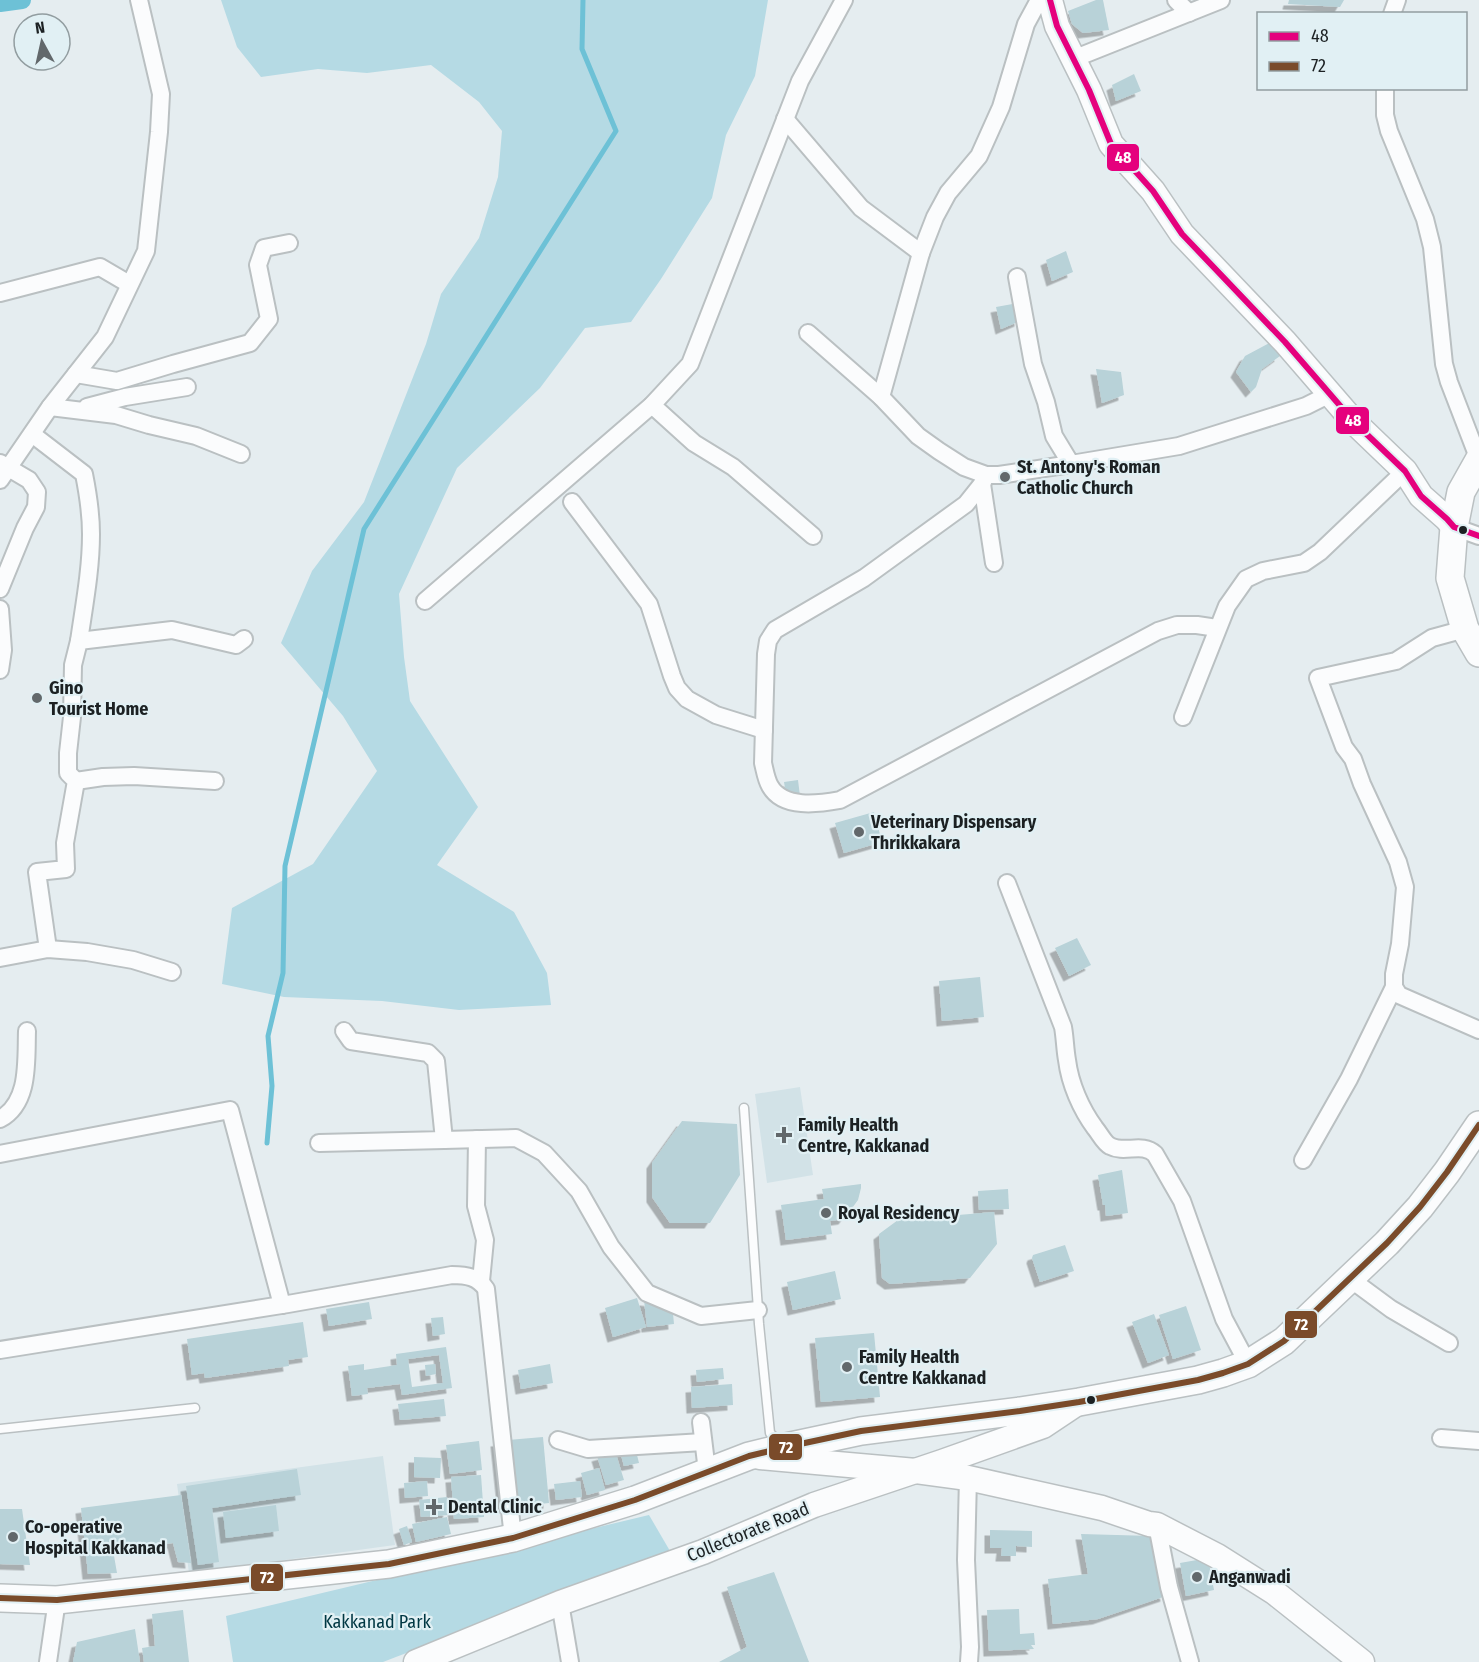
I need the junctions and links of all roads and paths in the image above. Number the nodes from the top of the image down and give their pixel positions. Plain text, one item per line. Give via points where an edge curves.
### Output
1 (139, 0) edge
2 (844, 0) edge
3 (1039, 0) edge
4 (1050, 0) edge
5 (1176, 0) edge
6 (1221, 0) edge
7 (1189, 13) junction
8 (1073, 59) junction
9 (1385, 90) edge
10 (785, 118) junction
11 (290, 243) dead end
12 (921, 254) junction
13 (1017, 277) dead end
14 (129, 284) junction
15 (0, 293) edge
16 (808, 333) dead end
17 (76, 374) junction
18 (188, 387) dead end
19 (1330, 394) junction
20 (882, 397) junction
21 (652, 405) junction
22 (50, 407) junction
23 (78, 410) junction
24 (32, 434) junction
25 (241, 454) dead end
26 (1479, 460) edge
27 (1071, 464) junction
28 (3, 470) edge
29 (1405, 471) junction
30 (984, 479) junction
31 (572, 502) dead end
32 (1454, 527) junction
33 (813, 536) dead end
34 (1479, 536) edge
35 (994, 563) dead end
36 (0, 589) edge
37 (425, 601) dead end
38 (0, 609) edge
39 (1217, 628) junction
40 (1466, 629) junction
41 (244, 639) dead end
42 (79, 641) junction
43 (1479, 653) edge
44 (0, 670) edge
45 (1183, 717) dead end
46 (764, 730) junction
47 (76, 781) junction
48 (215, 781) dead end
49 (1007, 884) dead end
50 (48, 949) junction
51 (0, 958) edge
52 (172, 972) dead end
53 (1394, 987) junction
54 (1479, 1029) edge
55 (27, 1031) dead end
56 (344, 1031) dead end
57 (744, 1108) dead end
58 (0, 1119) edge
59 (1479, 1125) edge
60 (477, 1139) junction
61 (444, 1140) junction
62 (319, 1143) dead end
63 (0, 1154) edge
64 (1303, 1160) dead end
65 (1350, 1278) junction
66 (481, 1281) junction
67 (282, 1305) junction
68 (758, 1310) junction
69 (1449, 1343) dead end
70 (0, 1350) edge
71 (1248, 1364) junction
72 (1079, 1402) junction
73 (195, 1408) dead end
74 (700, 1422) dead end
75 (0, 1429) edge
76 (1441, 1438) dead end
77 (558, 1440) dead end
78 (1479, 1441) edge
79 (703, 1442) junction
80 (786, 1447) junction
81 (749, 1456) junction
82 (707, 1471) junction
83 (916, 1471) junction
84 (968, 1478) junction
85 (1157, 1525) junction
86 (513, 1538) junction
87 (0, 1598) edge
88 (57, 1600) junction
89 (560, 1603) junction
90 (48, 1662) edge
91 (416, 1662) edge
92 (570, 1662) edge
93 (969, 1662) edge
94 (1190, 1662) edge
95 (1362, 1662) edge

1 - 14 street via 161,94 146,251
2 - 10 street via 800,81
3 - 12 street via 1026,24 1000,106 979,156 948,193
4 - 8 street
5 - 7 street
6 - 7 street
7 - 8 street
8 - 19 street via 1111,144 1154,191 1182,234
9 - 26 street via 1389,130 1425,219 1432,247 1443,364
10 - 12 street via 861,208
10 - 21 street via 690,364
11 - 17 street via 264,248 258,265 269,319 250,343 117,381
12 - 20 street
13 - 27 street via 1033,364 1054,436
14 - 15 street via 100,267
14 - 17 street via 105,337
16 - 20 street
17 - 22 street
18 - 23 street via 125,397
19 - 27 street via 1306,406 1179,446
19 - 29 street
20 - 30 street via 918,436
21 - 33 street via 694,443 733,467
21 - 37 street
22 - 23 street
22 - 24 street
23 - 25 street via 116,415 196,436
24 - 28 street
24 - 42 street via 84,474 91,535
26 - 32 main road via 1461,492
27 - 30 street
28 - 36 street via 29,480 37,492 36,507
29 - 32 street via 1421,496
29 - 39 street via 1304,563 1263,570 1246,579
30 - 35 street
30 - 46 street via 966,504 928,532 864,578 775,630 766,654
31 - 46 street via 649,604 677,688 687,699 716,715
32 - 34 street
32 - 40 main road via 1450,578
38 - 44 street
39 - 45 street
39 - 46 street via 1177,625 1158,631 840,800 799,803 780,797 770,788 763,763
40 - 43 main road
40 - 53 street via 1432,638 1396,661 1318,678 1344,747 1353,759 1398,862 1405,887
41 - 42 street via 236,645 172,630
42 - 47 street via 68,753 68,773
47 - 48 street via 134,776
47 - 50 street via 65,843 66,869 37,872
49 - 71 street via 1063,1027 1069,1071 1085,1112 1112,1147 1150,1149 1155,1154 1182,1202 1224,1319
50 - 51 street
50 - 52 street via 87,951
53 - 54 street via 1399,995
53 - 64 street via 1349,1079
55 - 58 street via 21,1098
56 - 61 street via 351,1041 428,1053 436,1061
57 - 68 lane
59 - 65 main road via 1420,1208
60 - 61 street
60 - 66 street via 476,1206 484,1240
60 - 68 street via 516,1138 544,1153 579,1191 611,1247 647,1293 701,1316
61 - 62 street
63 - 67 street via 230,1110
65 - 69 street
65 - 71 main road via 1284,1341
66 - 67 street via 452,1275
66 - 86 street via 489,1307
67 - 70 street
68 - 80 lane via 770,1433
71 - 72 main road via 1198,1380
72 - 80 main road via 861,1431
72 - 83 street, Collectorate Road via 1042,1426
73 - 75 lane
74 - 79 street
76 - 78 street
77 - 79 street via 588,1449
79 - 82 street
80 - 81 main road
81 - 82 main road
81 - 83 street
82 - 86 main road via 634,1500
83 - 84 street
83 - 89 street, Collectorate Road via 814,1505 702,1552
84 - 85 street via 1102,1508
84 - 93 street
85 - 94 street
85 - 95 street via 1274,1592
86 - 88 main road via 389,1564
87 - 88 main road
88 - 90 street
89 - 91 street, Collectorate Road
89 - 92 street

